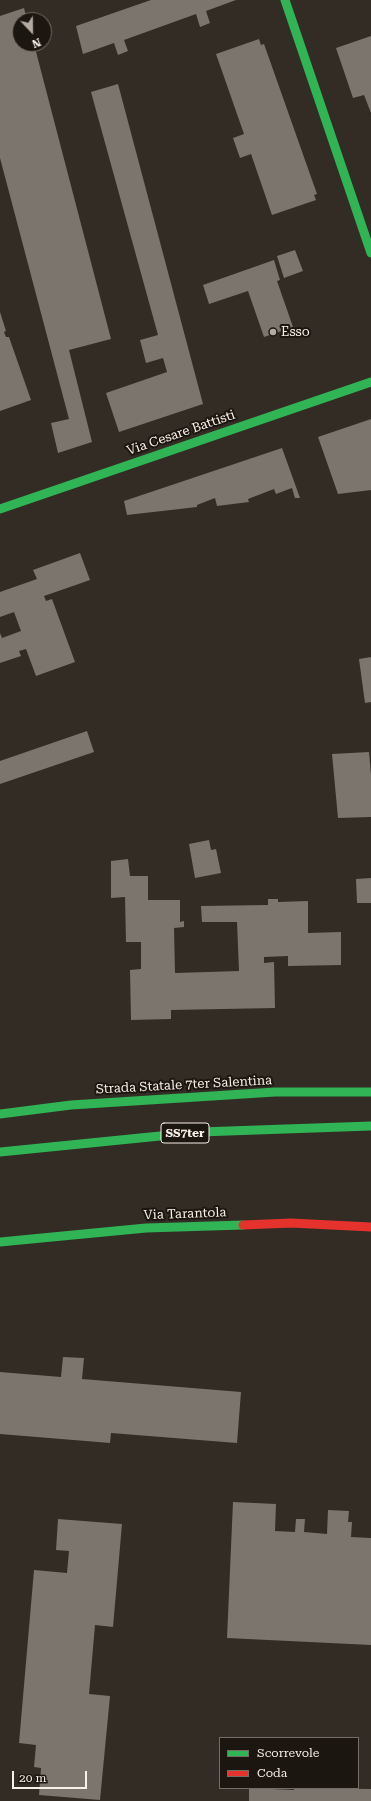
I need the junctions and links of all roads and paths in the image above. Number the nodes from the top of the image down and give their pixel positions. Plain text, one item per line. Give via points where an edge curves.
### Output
1 (285, 0) edge
2 (371, 253) edge
3 (371, 382) edge
4 (0, 509) edge
5 (371, 1092) edge
6 (0, 1114) edge
7 (371, 1126) edge
8 (0, 1152) edge
9 (371, 1227) edge
10 (0, 1242) edge

1 - 2 main road
3 - 4 main road, Via Cesare Battisti
5 - 6 main road, Strada Statale 7ter Salentina via 275,1092 71,1105
7 - 8 main road, SS7ter via 200,1132
9 - 10 main road, Via Tarantola via 291,1223 146,1228

